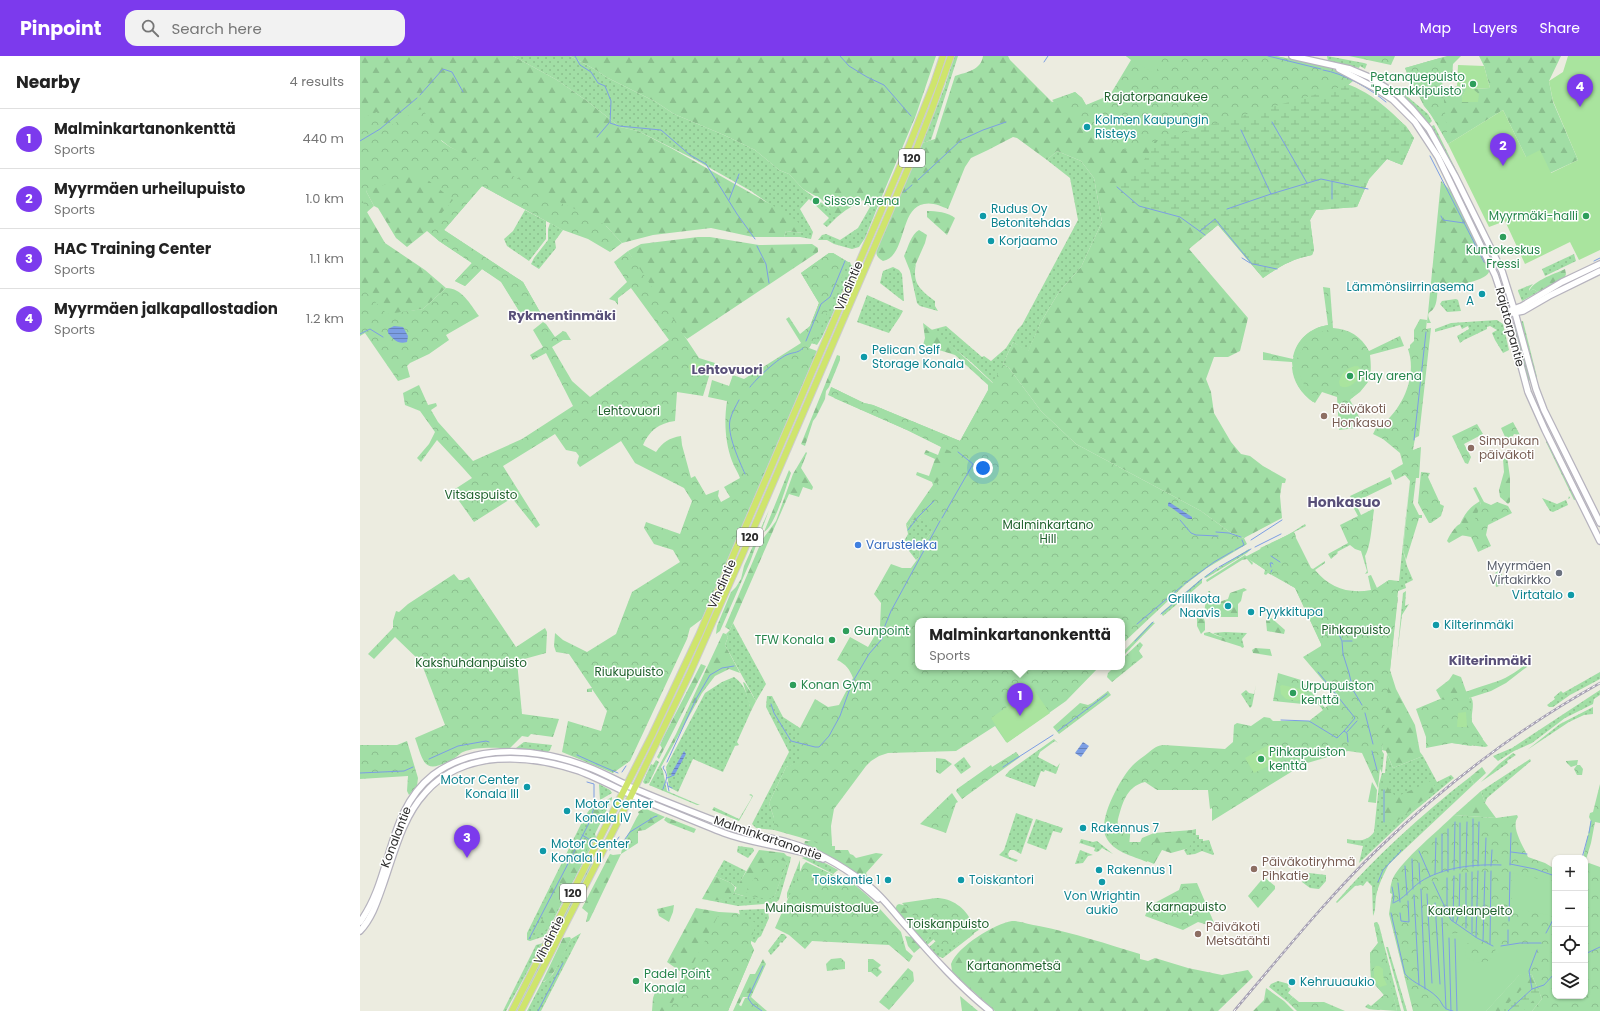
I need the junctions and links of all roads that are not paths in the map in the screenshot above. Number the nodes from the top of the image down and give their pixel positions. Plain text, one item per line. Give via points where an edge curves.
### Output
1 (943, 56) edge
2 (951, 56) edge
3 (1292, 56) edge
4 (1331, 65) junction
5 (1600, 264) edge
6 (1600, 271) edge
7 (1507, 311) junction
8 (1515, 311) junction
9 (1600, 523) edge
10 (1600, 541) edge
11 (627, 785) junction
12 (634, 788) junction
13 (624, 791) junction
14 (631, 794) junction
15 (889, 907) junction
16 (360, 922) edge
17 (360, 931) edge
18 (512, 1011) edge
19 (521, 1011) edge
20 (990, 1011) edge

1 - 11 main road, Vihdintie / 120 via 909,146 736,551 687,661
2 - 12 main road, Vihdintie / 120 via 916,150 743,553 690,673
3 - 4 main road, Rajatorpantie
4 - 7 main road, Rajatorpantie via 1390,98 1422,131 1438,157 1489,260
4 - 8 main road, Rajatorpantie via 1360,72 1390,89 1428,127 1489,244
5 - 8 main road via 1562,282
6 - 8 main road via 1523,311
7 - 8 main road
7 - 10 main road, Rajatorpantie via 1528,392
8 - 9 main road, Rajatorpantie via 1544,410
11 - 12 main road, Konalantie
11 - 13 main road, Vihdintie / 120
11 - 16 main road, Konalantie via 575,763 527,753 486,754 452,764 431,777 405,809 374,898
12 - 14 main road, Vihdintie / 120
12 - 15 main road, Malminkartanontie via 740,831 790,843 824,856 867,884
13 - 14 main road, Konalantie
13 - 17 main road, Konalantie via 578,771 533,761 487,760 452,770 433,784 411,812 370,918
13 - 18 main road, Vihdintie / 120
14 - 15 main road, Malminkartanontie via 738,838 783,847 821,859 850,874
14 - 19 main road, Vihdintie / 120
15 - 20 main road, Malminkartanontie via 942,966

